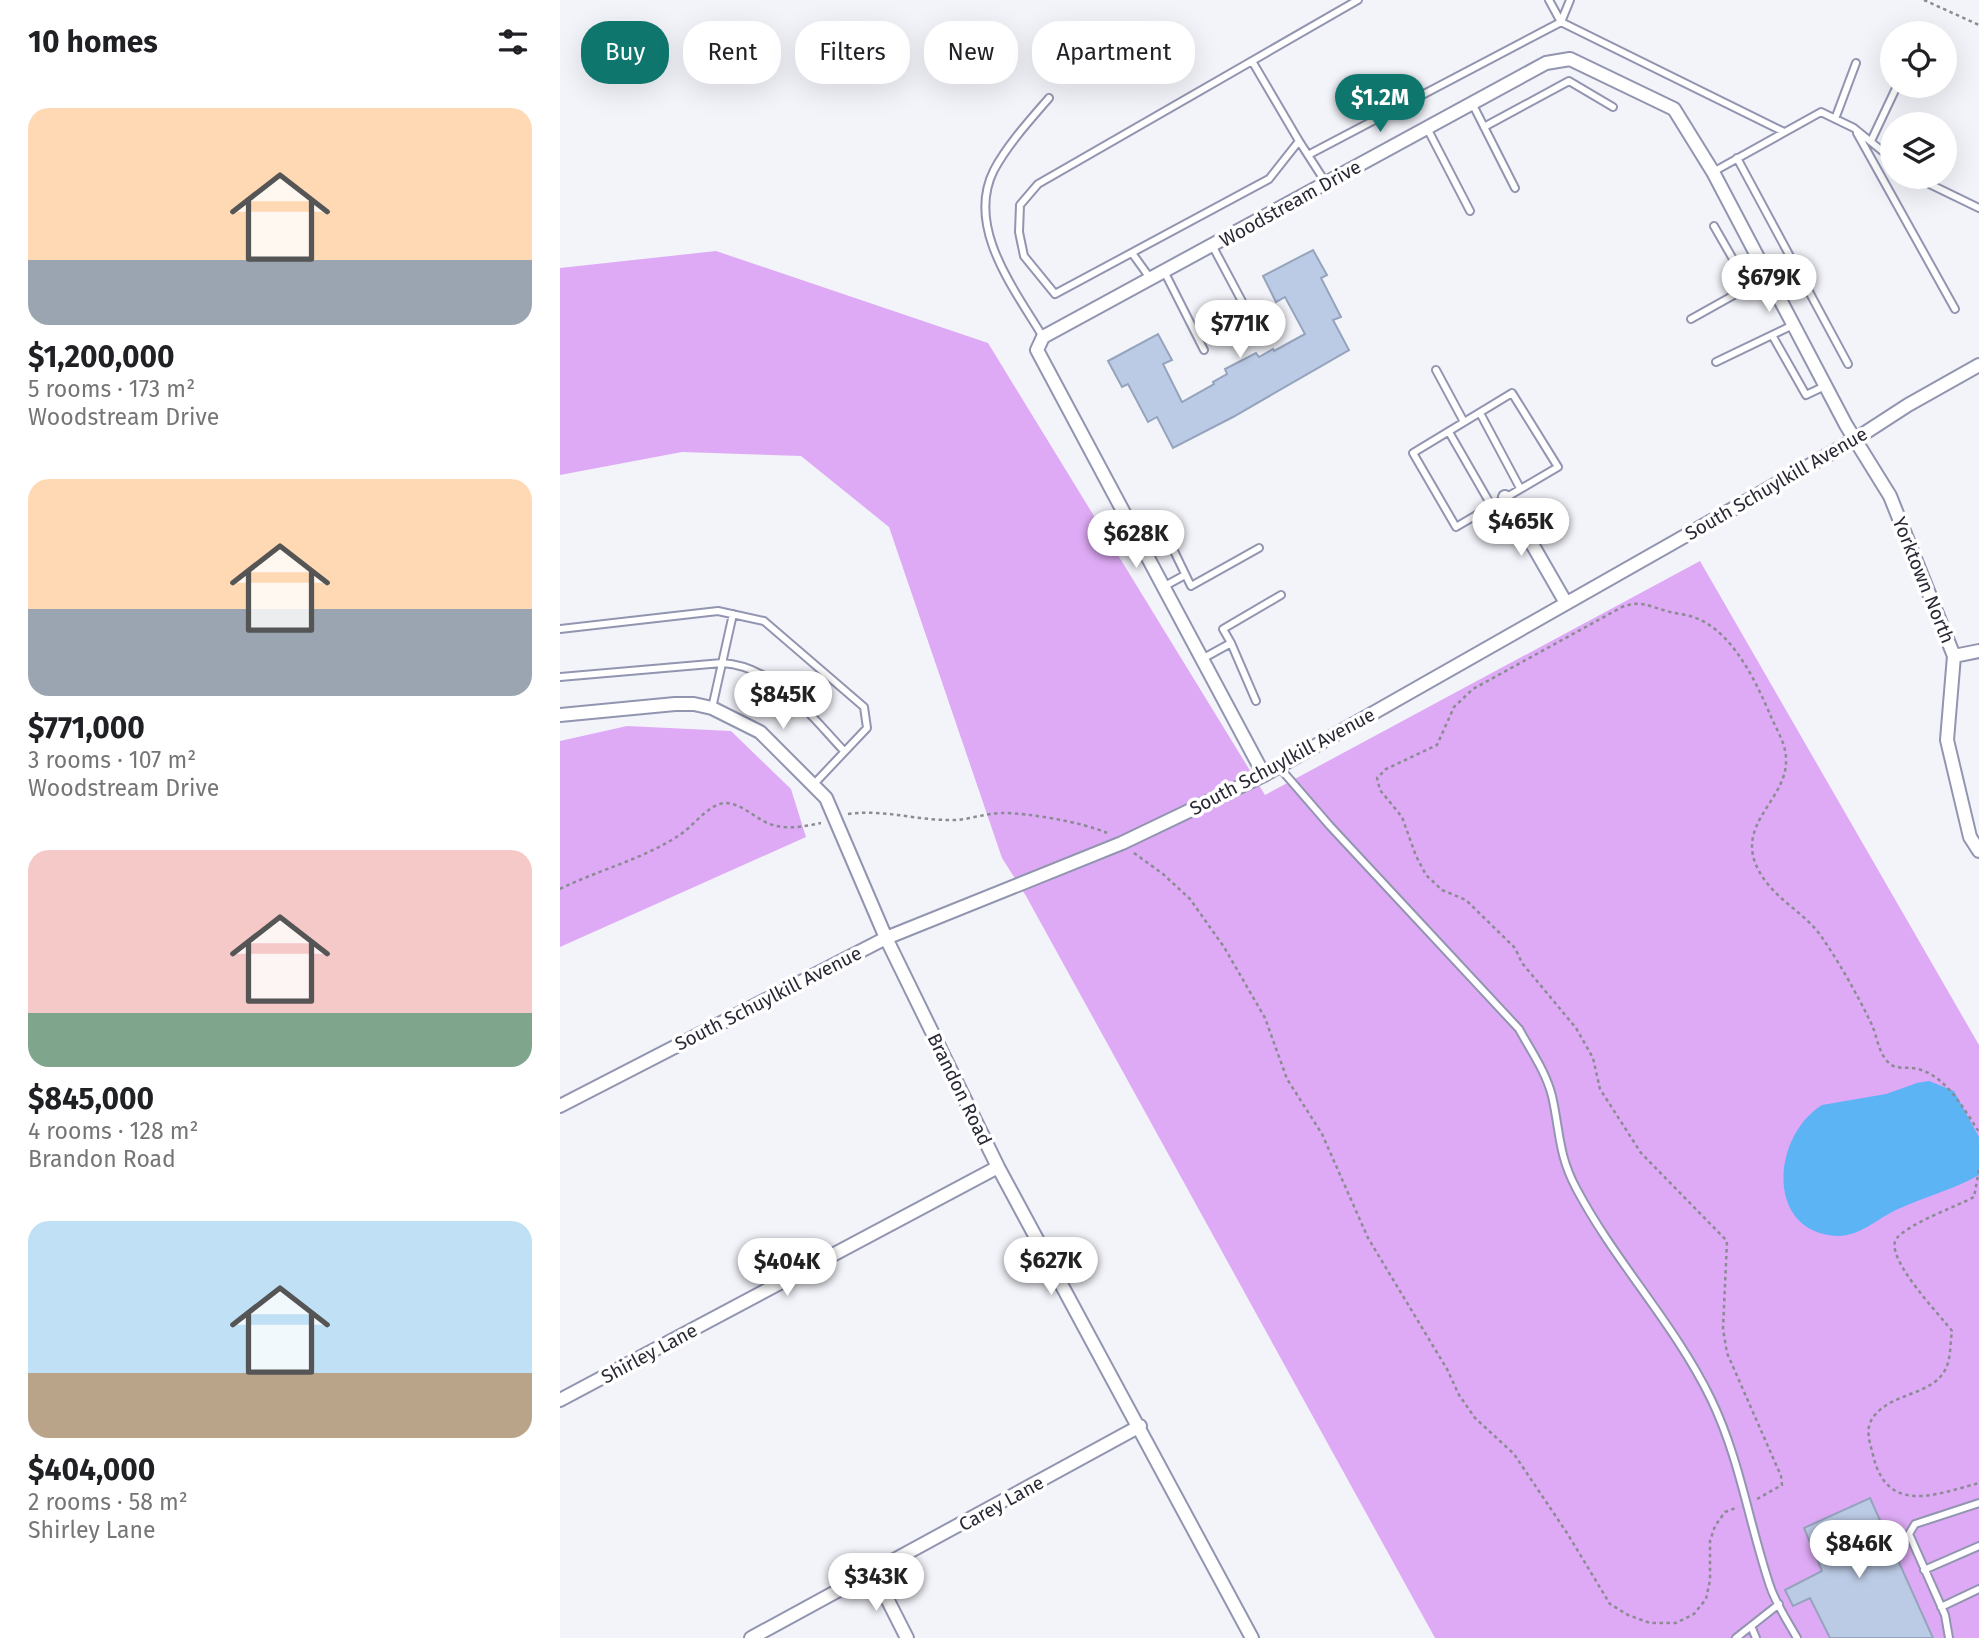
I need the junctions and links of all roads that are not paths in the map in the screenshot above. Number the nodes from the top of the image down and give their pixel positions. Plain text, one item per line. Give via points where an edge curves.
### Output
1 (1358, 0) edge
2 (1549, 0) edge
3 (1570, 0) edge
4 (1561, 22) junction
5 (1252, 61) junction
6 (1856, 63) dead end
7 (1049, 98) dead end
8 (1891, 98) edge
9 (1472, 103) junction
10 (1613, 107) dead end
11 (1835, 119) junction
12 (1484, 127) junction
13 (1427, 128) junction
14 (1854, 128) junction
15 (1784, 132) junction
16 (1299, 141) junction
17 (1871, 141) junction
18 (1880, 149) edge
19 (1308, 155) junction
20 (1737, 158) junction
21 (1713, 172) junction
22 (1326, 183) junction
23 (1515, 188) dead end
24 (1940, 189) edge
25 (1979, 208) edge
26 (1470, 211) dead end
27 (1714, 226) dead end
28 (1212, 245) junction
29 (1132, 253) junction
30 (1164, 271) junction
31 (1768, 276) junction
32 (1150, 278) junction
33 (1749, 287) junction
34 (1955, 309) dead end
35 (1692, 319) dead end
36 (1253, 321) dead end
37 (1793, 325) junction
38 (1772, 335) junction
39 (1043, 337) junction
40 (1204, 350) dead end
41 (1716, 362) dead end
42 (1848, 364) dead end
43 (1979, 365) edge
44 (1436, 370) dead end
45 (1825, 386) junction
46 (1480, 413) junction
47 (1464, 422) junction
48 (1449, 432) junction
49 (1854, 440) junction
50 (1520, 488) junction
51 (1505, 497) junction
52 (1491, 505) junction
53 (1157, 516) dead end
54 (1259, 548) dead end
55 (1185, 575) junction
56 (1163, 587) junction
57 (1282, 595) dead end
58 (1566, 603) junction
59 (733, 614) junction
60 (560, 629) edge
61 (1231, 643) junction
62 (1979, 651) edge
63 (1955, 656) junction
64 (1202, 659) junction
65 (722, 663) junction
66 (560, 677) edge
67 (1256, 701) dead end
68 (712, 708) junction
69 (560, 715) edge
70 (844, 751) junction
71 (1278, 766) junction
72 (1264, 775) junction
73 (814, 784) junction
74 (1979, 851) edge
75 (886, 938) junction
76 (560, 1106) edge
77 (998, 1167) junction
78 (560, 1400) edge
79 (1140, 1426) junction
80 (1979, 1503) edge
81 (1979, 1546) edge
82 (1924, 1570) junction
83 (874, 1573) junction
84 (1979, 1589) edge
85 (1779, 1604) junction
86 (1941, 1607) junction
87 (1751, 1626) junction
88 (751, 1638) edge
89 (907, 1638) edge
90 (1252, 1638) edge
91 (1736, 1638) edge
92 (1756, 1638) edge
93 (1797, 1638) edge
94 (1950, 1638) edge

1 - 5 lane
2 - 4 lane
3 - 4 lane
4 - 15 lane
4 - 19 lane
5 - 16 lane
5 - 29 lane via 1038,184 1020,205 1024,256 1055,294
6 - 11 lane
7 - 39 lane via 994,169 986,188 985,215 998,257
8 - 17 lane
9 - 12 lane
9 - 13 street, Woodstream Drive
9 - 21 street, Woodstream Drive via 1546,63 1570,59 1674,109
10 - 12 lane via 1569,81
11 - 14 lane
11 - 15 lane via 1821,112
12 - 23 lane
13 - 22 street, Woodstream Drive
13 - 26 lane
14 - 17 lane
14 - 34 lane
15 - 20 lane
16 - 19 lane
16 - 29 lane via 1269,179
17 - 18 lane
19 - 22 lane
20 - 21 lane
20 - 42 lane
21 - 31 street, Woodstream Drive
22 - 28 street, Woodstream Drive
24 - 25 lane
27 - 33 lane
28 - 30 street, Woodstream Drive
28 - 36 lane
29 - 32 lane
30 - 32 street, Woodstream Drive
30 - 40 lane
31 - 33 lane
31 - 37 street, Woodstream Drive
32 - 39 street, Woodstream Drive
33 - 35 lane
37 - 38 lane
37 - 45 street, Yorktown North
38 - 41 lane
38 - 45 lane via 1806,396
39 - 56 street via 1037,350
43 - 49 street, South Schuylkill Avenue
44 - 47 lane
45 - 49 street, Yorktown North
46 - 47 lane
46 - 50 lane
46 - 50 lane via 1512,393 1558,467
47 - 48 lane
48 - 52 lane
48 - 52 lane via 1413,453 1455,527
49 - 58 street, South Schuylkill Avenue
49 - 63 street, Yorktown North via 1890,496
50 - 51 lane
51 - 52 lane
51 - 58 street
53 - 55 lane
54 - 55 lane via 1191,586
55 - 56 lane
56 - 64 street
57 - 61 lane via 1223,629
58 - 71 street, South Schuylkill Avenue
59 - 60 lane via 718,611
59 - 65 lane
59 - 70 lane via 764,621 864,707 867,728
61 - 64 lane
61 - 67 lane
62 - 63 street
63 - 74 street, Yorktown North via 1947,740 1970,838
64 - 72 street
65 - 66 lane
65 - 68 lane
65 - 70 lane via 742,664 782,686
68 - 69 street, Brandon Road via 675,704
68 - 73 street, Brandon Road via 760,732
70 - 73 lane
71 - 72 street, South Schuylkill Avenue
71 - 85 lane via 1519,1029 1552,1096 1559,1148 1575,1187 1711,1398 1739,1469 1770,1589
72 - 75 street, South Schuylkill Avenue via 1122,844
73 - 75 street, Brandon Road via 826,798
75 - 76 street, South Schuylkill Avenue
75 - 77 street, Brandon Road
77 - 78 street, Shirley Lane
77 - 79 street, Brandon Road
79 - 83 street, Carey Lane
79 - 90 street, Brandon Road
80 - 82 lane via 1915,1524 1909,1534
81 - 82 lane
82 - 86 lane
83 - 88 street, Carey Lane
83 - 89 street
84 - 86 lane
85 - 87 lane
85 - 93 lane
86 - 94 lane
87 - 91 lane
87 - 92 lane

